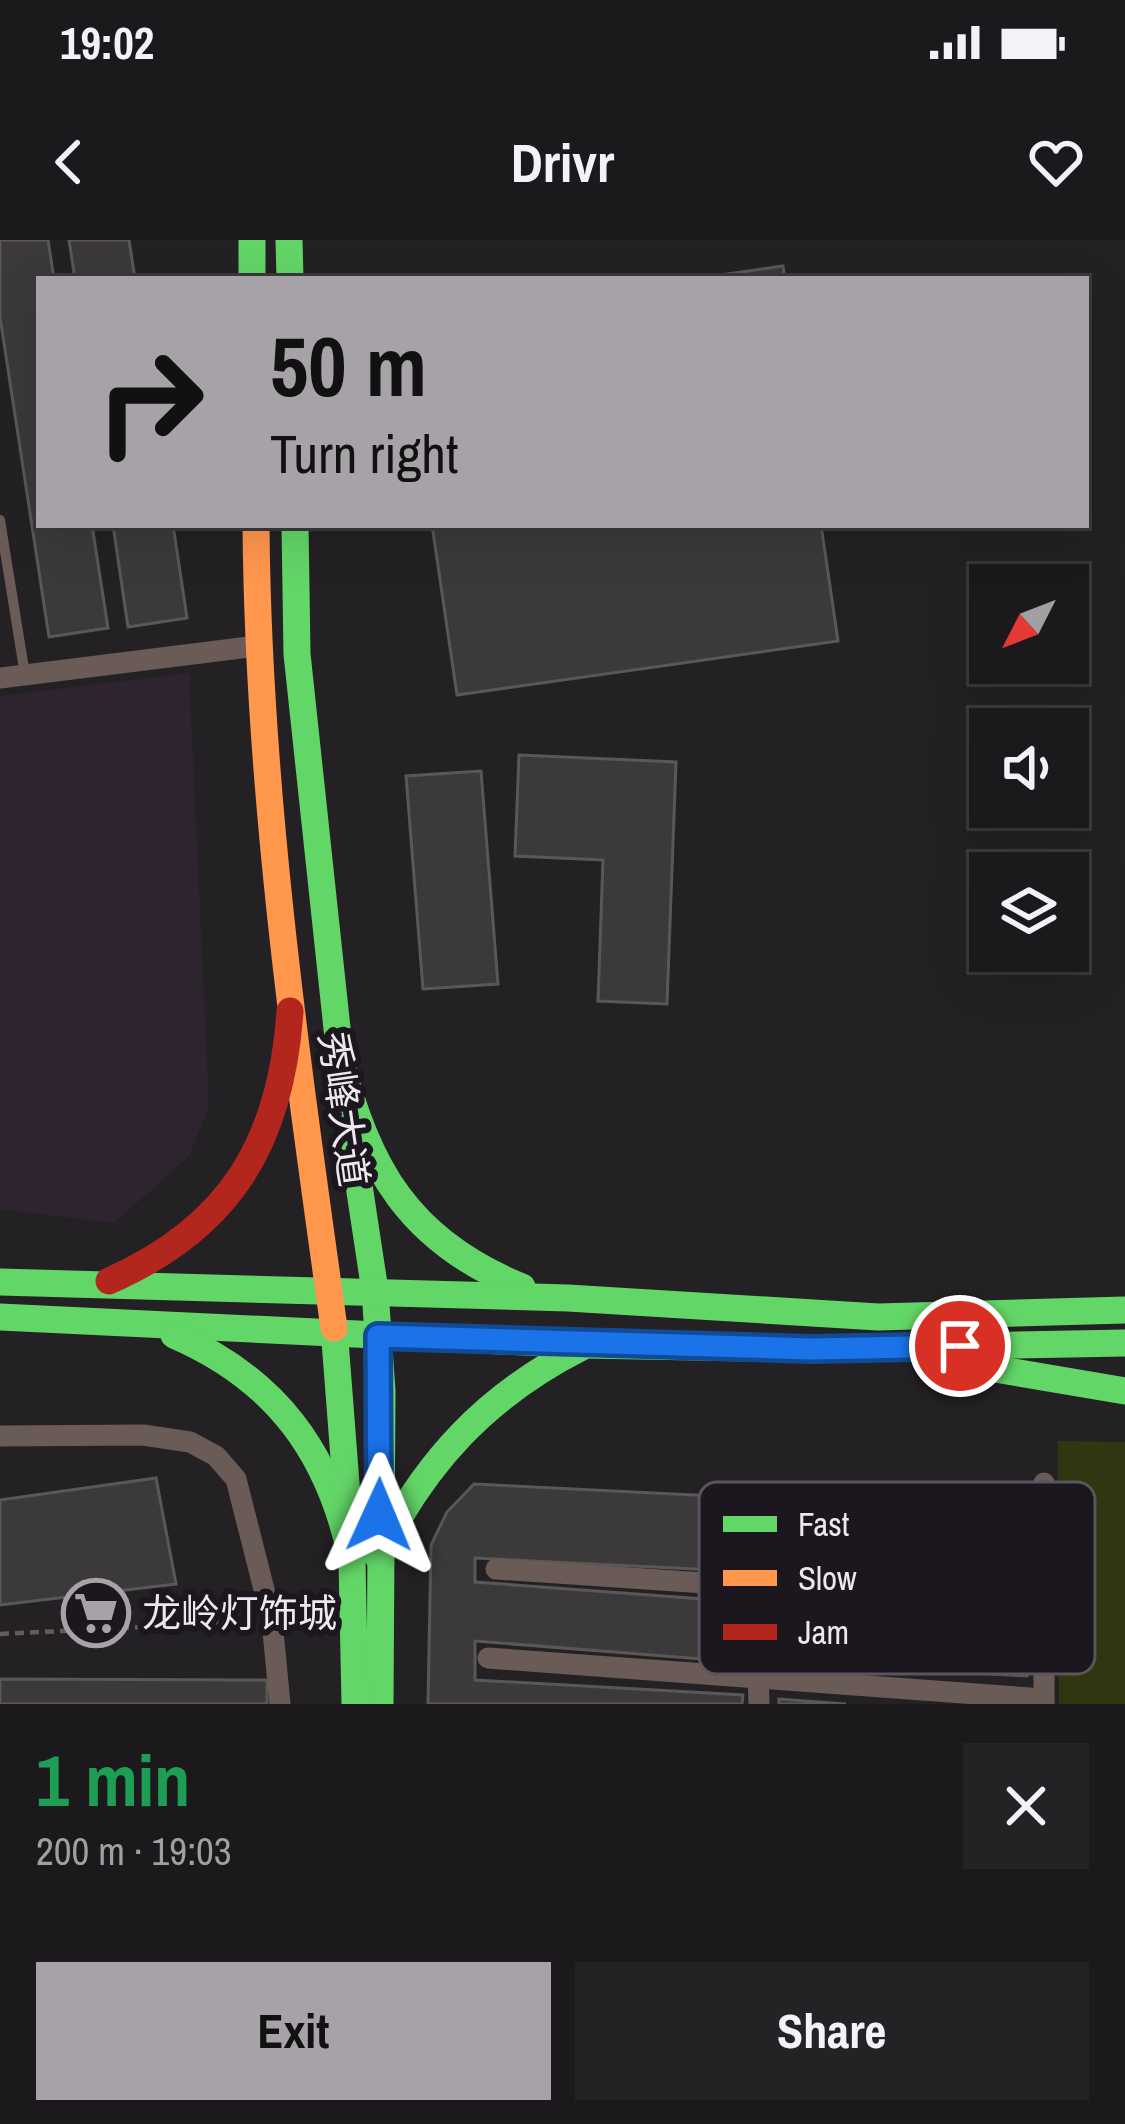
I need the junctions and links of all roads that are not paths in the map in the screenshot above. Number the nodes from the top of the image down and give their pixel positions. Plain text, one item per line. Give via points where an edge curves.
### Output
1 (252, 240) edge
2 (289, 240) edge
3 (252, 276) edge
4 (290, 276) edge
5 (0, 520) edge
6 (256, 528) edge
7 (295, 528) edge
8 (257, 646) junction
9 (25, 675) junction
10 (0, 678) edge
11 (290, 1011) junction
12 (339, 1054) junction
13 (0, 1282) edge
14 (94, 1286) junction
15 (330, 1289) junction
16 (375, 1291) junction
17 (568, 1298) junction
18 (1125, 1310) edge
19 (0, 1317) edge
20 (98, 1322) junction
21 (335, 1336) junction
22 (378, 1336) junction
23 (1125, 1343) edge
24 (586, 1345) junction
25 (878, 1348) junction
26 (1125, 1391) edge
27 (0, 1436) edge
28 (365, 1559) junction
29 (496, 1569) dead end
30 (699, 1583) edge
31 (488, 1658) dead end
32 (699, 1673) edge
33 (715, 1674) edge
34 (758, 1674) edge
35 (758, 1677) junction
36 (1044, 1701) edge
37 (280, 1704) edge
38 (355, 1704) edge
39 (380, 1704) edge
40 (759, 1704) edge

1 - 3 main road
2 - 4 main road
5 - 9 lane
6 - 8 main road, 秀峰大道
7 - 12 main road, 秀峰大道 via 297,654
8 - 9 street
8 - 11 main road, 秀峰大道
9 - 10 street
11 - 14 main road via 279,1102 239,1185 175,1247
11 - 15 main road, 秀峰大道
12 - 16 main road, 秀峰大道
12 - 17 main road via 361,1142 412,1217 483,1271
13 - 14 main road
14 - 15 main road
15 - 16 main road
15 - 21 main road, 秀峰大道
16 - 17 main road
16 - 22 main road, 秀峰大道
17 - 18 main road via 878,1317
19 - 20 main road
20 - 21 main road
20 - 28 main road via 194,1342 274,1396 328,1472
21 - 22 main road
21 - 28 main road, 秀峰大道
22 - 24 main road
22 - 28 main road, 秀峰大道
23 - 25 main road
24 - 25 main road
24 - 28 main road via 502,1392 454,1435
25 - 26 main road
27 - 37 street via 143,1435 190,1442 216,1456 236,1479 272,1621
28 - 38 main road, 秀峰大道
28 - 39 main road, 秀峰大道
29 - 30 street
31 - 32 street
33 - 35 street
34 - 35 street
35 - 36 street
35 - 40 street

